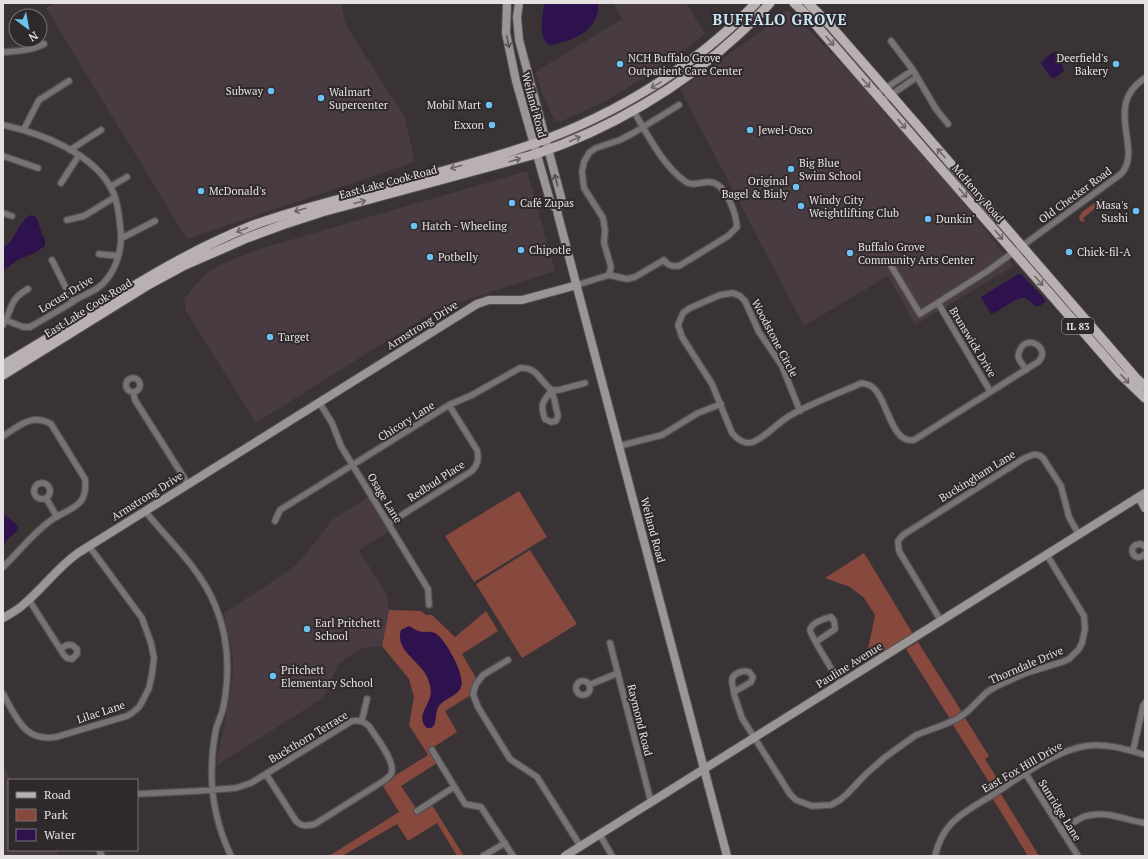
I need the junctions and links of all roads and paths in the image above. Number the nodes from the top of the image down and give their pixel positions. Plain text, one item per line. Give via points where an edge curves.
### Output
1 (507, 3) edge
2 (519, 3) edge
3 (756, 3) edge
4 (770, 3) edge
5 (794, 3) edge
6 (808, 3) edge
7 (891, 41) dead end
8 (37, 48) edge
9 (3, 52) edge
10 (913, 70) junction
11 (917, 77) junction
12 (1145, 78) edge
13 (69, 82) dead end
14 (885, 88) junction
15 (891, 96) junction
16 (880, 97) junction
17 (679, 106) dead end
18 (633, 110) junction
19 (948, 124) dead end
20 (3, 125) edge
21 (643, 127) junction
22 (24, 129) junction
23 (101, 130) dead end
24 (545, 139) junction
25 (533, 144) junction
26 (70, 150) junction
27 (548, 150) junction
28 (536, 154) junction
29 (79, 155) junction
30 (3, 156) edge
31 (38, 168) dead end
32 (126, 177) dead end
33 (61, 183) dead end
34 (110, 187) junction
35 (115, 197) junction
36 (557, 209) junction
37 (3, 213) edge
38 (12, 216) dead end
39 (67, 220) dead end
40 (155, 221) dead end
41 (122, 238) junction
42 (1018, 249) junction
43 (99, 254) dead end
44 (118, 256) junction
45 (52, 260) dead end
46 (890, 264) dead end
47 (609, 275) junction
48 (577, 285) junction
49 (28, 289) dead end
50 (73, 302) junction
51 (938, 303) junction
52 (4, 321) edge
53 (3, 365) edge
54 (1026, 370) junction
55 (3, 375) edge
56 (585, 383) dead end
57 (1145, 386) edge
58 (552, 390) junction
59 (990, 391) junction
60 (133, 392) dead end
61 (1145, 398) edge
62 (319, 402) junction
63 (721, 404) junction
64 (449, 405) junction
65 (800, 411) junction
66 (3, 436) edge
67 (619, 446) junction
68 (353, 465) junction
69 (188, 484) junction
70 (1142, 495) edge
71 (46, 498) dead end
72 (1145, 508) edge
73 (145, 510) junction
74 (58, 517) junction
75 (274, 521) dead end
76 (389, 523) junction
77 (1078, 535) junction
78 (89, 546) junction
79 (1145, 546) edge
80 (1145, 554) edge
81 (1047, 555) junction
82 (3, 567) edge
83 (29, 600) junction
84 (429, 605) dead end
85 (3, 618) edge
86 (941, 621) junction
87 (816, 642) junction
88 (610, 643) dead end
89 (60, 650) dead end
90 (508, 660) dead end
91 (618, 673) junction
92 (840, 683) junction
93 (589, 685) dead end
94 (734, 692) dead end
95 (3, 694) edge
96 (367, 699) dead end
97 (1145, 703) edge
98 (362, 720) junction
99 (754, 737) junction
100 (432, 750) dead end
101 (1133, 751) junction
102 (1145, 755) edge
103 (705, 769) junction
104 (266, 774) junction
105 (1026, 774) junction
106 (454, 787) junction
107 (212, 790) junction
108 (138, 794) edge
109 (651, 802) junction
110 (417, 811) dead end
111 (1145, 824) edge
112 (1061, 830) junction
113 (600, 835) junction
114 (505, 843) junction
115 (581, 847) junction
116 (231, 856) edge
117 (483, 856) edge
118 (513, 856) edge
119 (565, 856) edge
120 (612, 856) edge
121 (727, 856) edge
122 (935, 856) edge
123 (1078, 856) edge

1 -> 25 street, Weiland Road via 506,33
2 - 24 street, Weiland Road via 519,40
3 -> 24 main road, East Lake Cook Road via 714,43 663,80 628,102
4 - 18 main road, East Lake Cook Road via 738,35 699,67
5 -> 16 main road, McHenry Road / IL 83
6 - 14 main road, McHenry Road / IL 83
7 - 10 street
8 - 9 street
10 - 11 street
10 - 14 street
11 - 15 street
11 - 19 street via 932,104
12 - 42 street, Old Checker Road via 1133,87 1127,100 1125,128 1129,153 1125,170
13 - 22 street via 39,100
14 - 15 main road, McHenry Road / IL 83
14 - 16 street
15 - 16 street
42 -> 15 main road, McHenry Road / IL 83
16 -> 42 main road, McHenry Road / IL 83
17 - 21 street
18 - 21 street, Armstrong Drive
27 -> 18 main road, East Lake Cook Road
20 - 22 street, Locust Drive
21 - 47 street via 620,140 596,148 584,162 584,188 603,218 604,243 611,267
21 - 47 street, Armstrong Drive via 667,164 687,183 718,184 736,216 737,227 728,236 679,266 672,266 664,260 635,277 627,279
22 - 26 street, Locust Drive
23 - 26 street
24 - 25 main road, East Lake Cook Road
24 - 27 street, Weiland Road
25 - 28 street, Weiland Road
25 -> 53 main road, East Lake Cook Road via 278,216 216,240 126,290
26 - 29 street, Locust Drive
27 - 28 main road, East Lake Cook Road
36 -> 27 street, Weiland Road via 562,201
28 - 36 street, Weiland Road via 551,204
55 -> 28 main road, East Lake Cook Road via 148,285 247,238 322,212
29 - 33 street
29 - 34 street, Locust Drive via 99,171
30 - 31 street
32 - 34 street
34 - 35 street, Locust Drive
35 - 39 street via 84,216
35 - 41 street, Locust Drive
36 - 48 street, Weiland Road
37 - 38 street
40 - 41 street
41 - 44 street, Locust Drive
42 - 51 street, Old Checker Road
42 - 57 main road, McHenry Road / IL 83
42 -> 61 main road, McHenry Road / IL 83 via 1119,373
43 - 44 street
44 - 50 street, Locust Drive via 116,265 103,284
45 - 50 street
46 - 51 street, Old Checker Road via 920,314
47 - 48 street, Armstrong Drive
48 - 62 street, Armstrong Drive via 522,300 489,300 477,304
48 - 67 street, Weiland Road
49 - 52 street via 17,295
50 - 52 street, Locust Drive via 30,327
51 - 59 street, Brunswick Drive
54 - 54 street via 1041,360 1041,349 1035,344 1024,345 1019,351 1019,359
54 - 59 street
56 - 58 street
58 - 58 street via 542,405 545,419 551,422 556,421 558,416
58 - 64 street, Chicory Lane via 536,372 520,368
59 - 65 street via 909,441 900,437 878,393 871,386 862,383
60 - 69 street via 135,400
62 - 68 street, Osage Lane
62 - 69 street, Armstrong Drive
63 - 65 street, Woodstone Circle via 732,433 737,439 748,443 760,438 780,422
63 - 65 street, Woodstone Circle via 712,384 682,337 678,325 682,313 690,308 720,294 734,293 745,301 759,332 778,359
63 - 67 street via 698,413 662,435
64 - 68 street, Chicory Lane
64 - 76 street, Redbud Place via 477,450 477,465 472,471
66 - 74 street via 37,418 55,428 85,480 86,487 78,504
67 - 103 street, Weiland Road
68 - 75 street, Chicory Lane via 280,510
68 - 76 street, Osage Lane
69 - 73 street, Armstrong Drive
70 - 72 street
70 - 77 street, Pauline Avenue
71 - 74 street
73 - 78 street, Armstrong Drive
73 - 107 street via 204,583 216,605 224,635 228,662 222,709 216,731
74 - 82 street via 30,538
76 - 84 street, Osage Lane via 428,589
77 - 81 street, Pauline Avenue
77 - 86 street, Buckingham Lane via 1069,516 1061,486 1043,458 1033,454 1023,459 903,535 898,541 899,551
78 - 83 street, Armstrong Drive via 59,567
78 - 95 street, Lilac Lane via 142,618 151,643 154,658 152,674 149,688 141,704 127,716 47,738 27,732
79 - 80 street via 1136,544 1132,552 1138,558
81 - 86 street, Pauline Avenue
81 - 99 street, Thorndale Drive via 1084,616 1082,642 1069,659 997,686 956,719 916,735 884,758 848,794 831,805 812,806 796,800
83 - 85 street, Armstrong Drive
83 - 89 street
86 - 92 street, Pauline Avenue
87 - 87 street via 835,629 831,617 810,629
87 - 92 street
88 - 91 street, Raymond Road
90 - 115 street via 483,676 476,684 473,694 478,707 510,758 537,777
91 - 93 street
91 - 109 street, Raymond Road
92 - 99 street, Pauline Avenue
94 - 99 street, Thorndale Drive via 742,718
96 - 98 street, Buckthorn Terrace
97 - 101 street
98 - 104 street, Buckthorn Terrace via 352,721
98 - 104 street, Buckthorn Terrace via 369,726 391,762 391,775 315,824 304,826 296,821
99 - 103 street, Pauline Avenue
100 - 106 street
101 - 102 street, East Fox Hill Drive
101 - 105 street, East Fox Hill Drive via 1099,745 1074,748
103 - 109 street, Pauline Avenue
103 - 121 street, Weiland Road
104 - 107 street, Buckthorn Terrace via 242,786
105 - 112 street, Sunridge Lane
105 - 122 street, East Fox Hill Drive via 952,823 938,843
106 - 110 street
106 - 114 street via 465,804 481,807
107 - 108 street, Buckthorn Terrace
107 - 116 street via 219,824
109 - 113 street, Pauline Avenue
111 - 112 street via 1098,814 1082,818
112 - 123 street, Sunridge Lane
113 - 115 street, Pauline Avenue
113 - 120 street
114 - 117 street
114 - 118 street
115 - 119 street, Pauline Avenue

